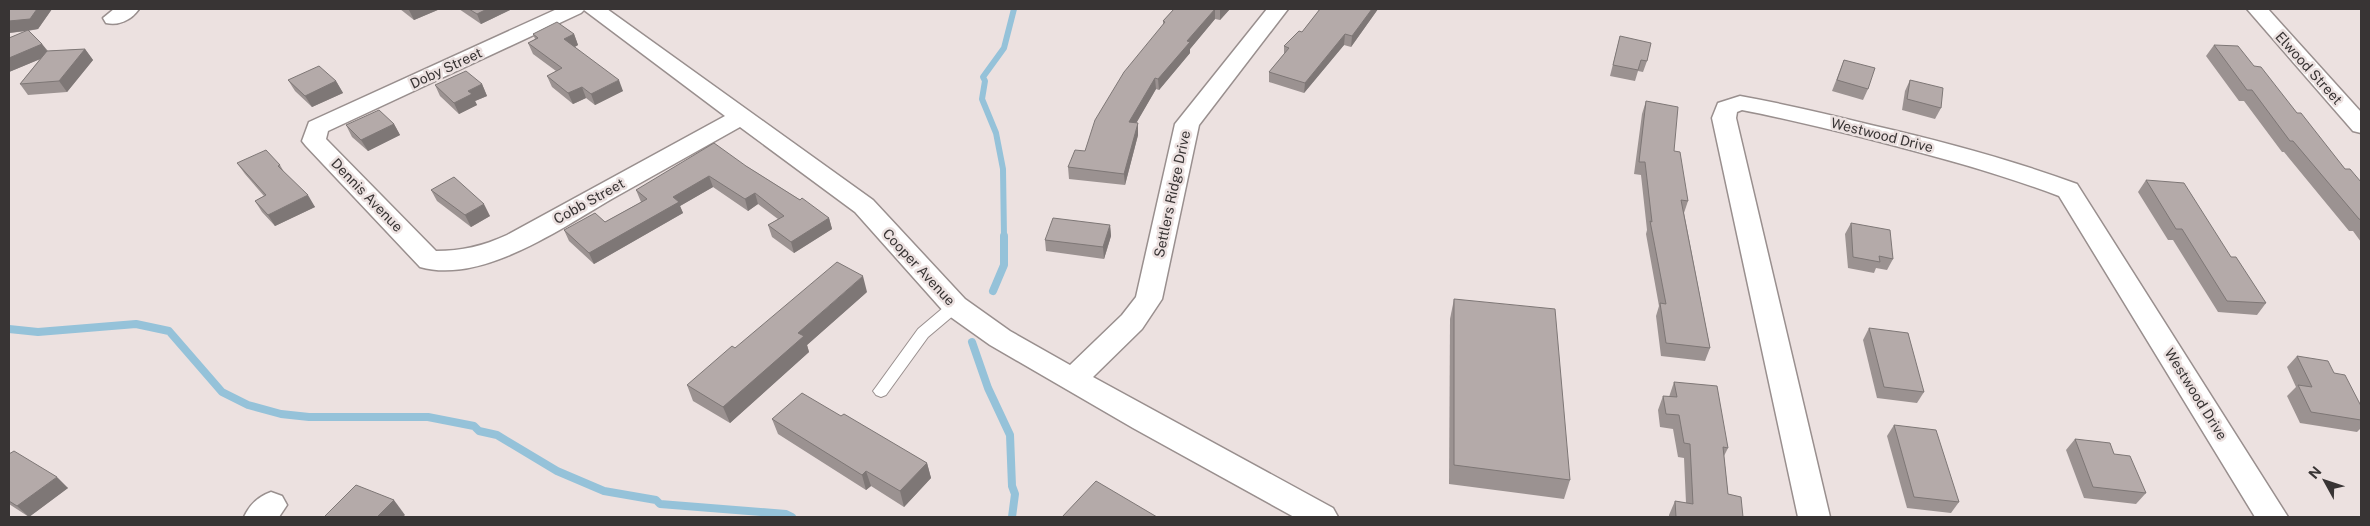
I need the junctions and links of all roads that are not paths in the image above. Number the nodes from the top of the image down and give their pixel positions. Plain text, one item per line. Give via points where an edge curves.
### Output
1 (574, 9) edge
2 (594, 9) edge
3 (1278, 9) edge
4 (2257, 9) edge
5 (741, 116) junction
6 (2361, 126) edge
7 (317, 127) joint
8 (429, 260) joint
9 (955, 306) junction
10 (1072, 380) junction
11 (881, 391) dead end
12 (1322, 517) edge
13 (1814, 517) edge
14 (2272, 517) edge

1 - 7 street, Doby Street
2 - 5 street, Cooper Avenue
3 - 10 street, Settlers Ridge Drive via 1187,124 1149,299 1132,322
4 - 6 street, Elwood Street
5 - 8 street, Cobb Street via 488,255
5 - 9 street, Cooper Avenue via 864,206
7 - 8 street, Dennis Avenue via 314,141
9 - 10 street, Cooper Avenue via 1000,338
9 - 11 lane via 923,333
10 - 12 street, Cooper Avenue
13 - 14 street, Westwood Drive via 1724,118 1726,108 1740,103 1944,150 2068,190

